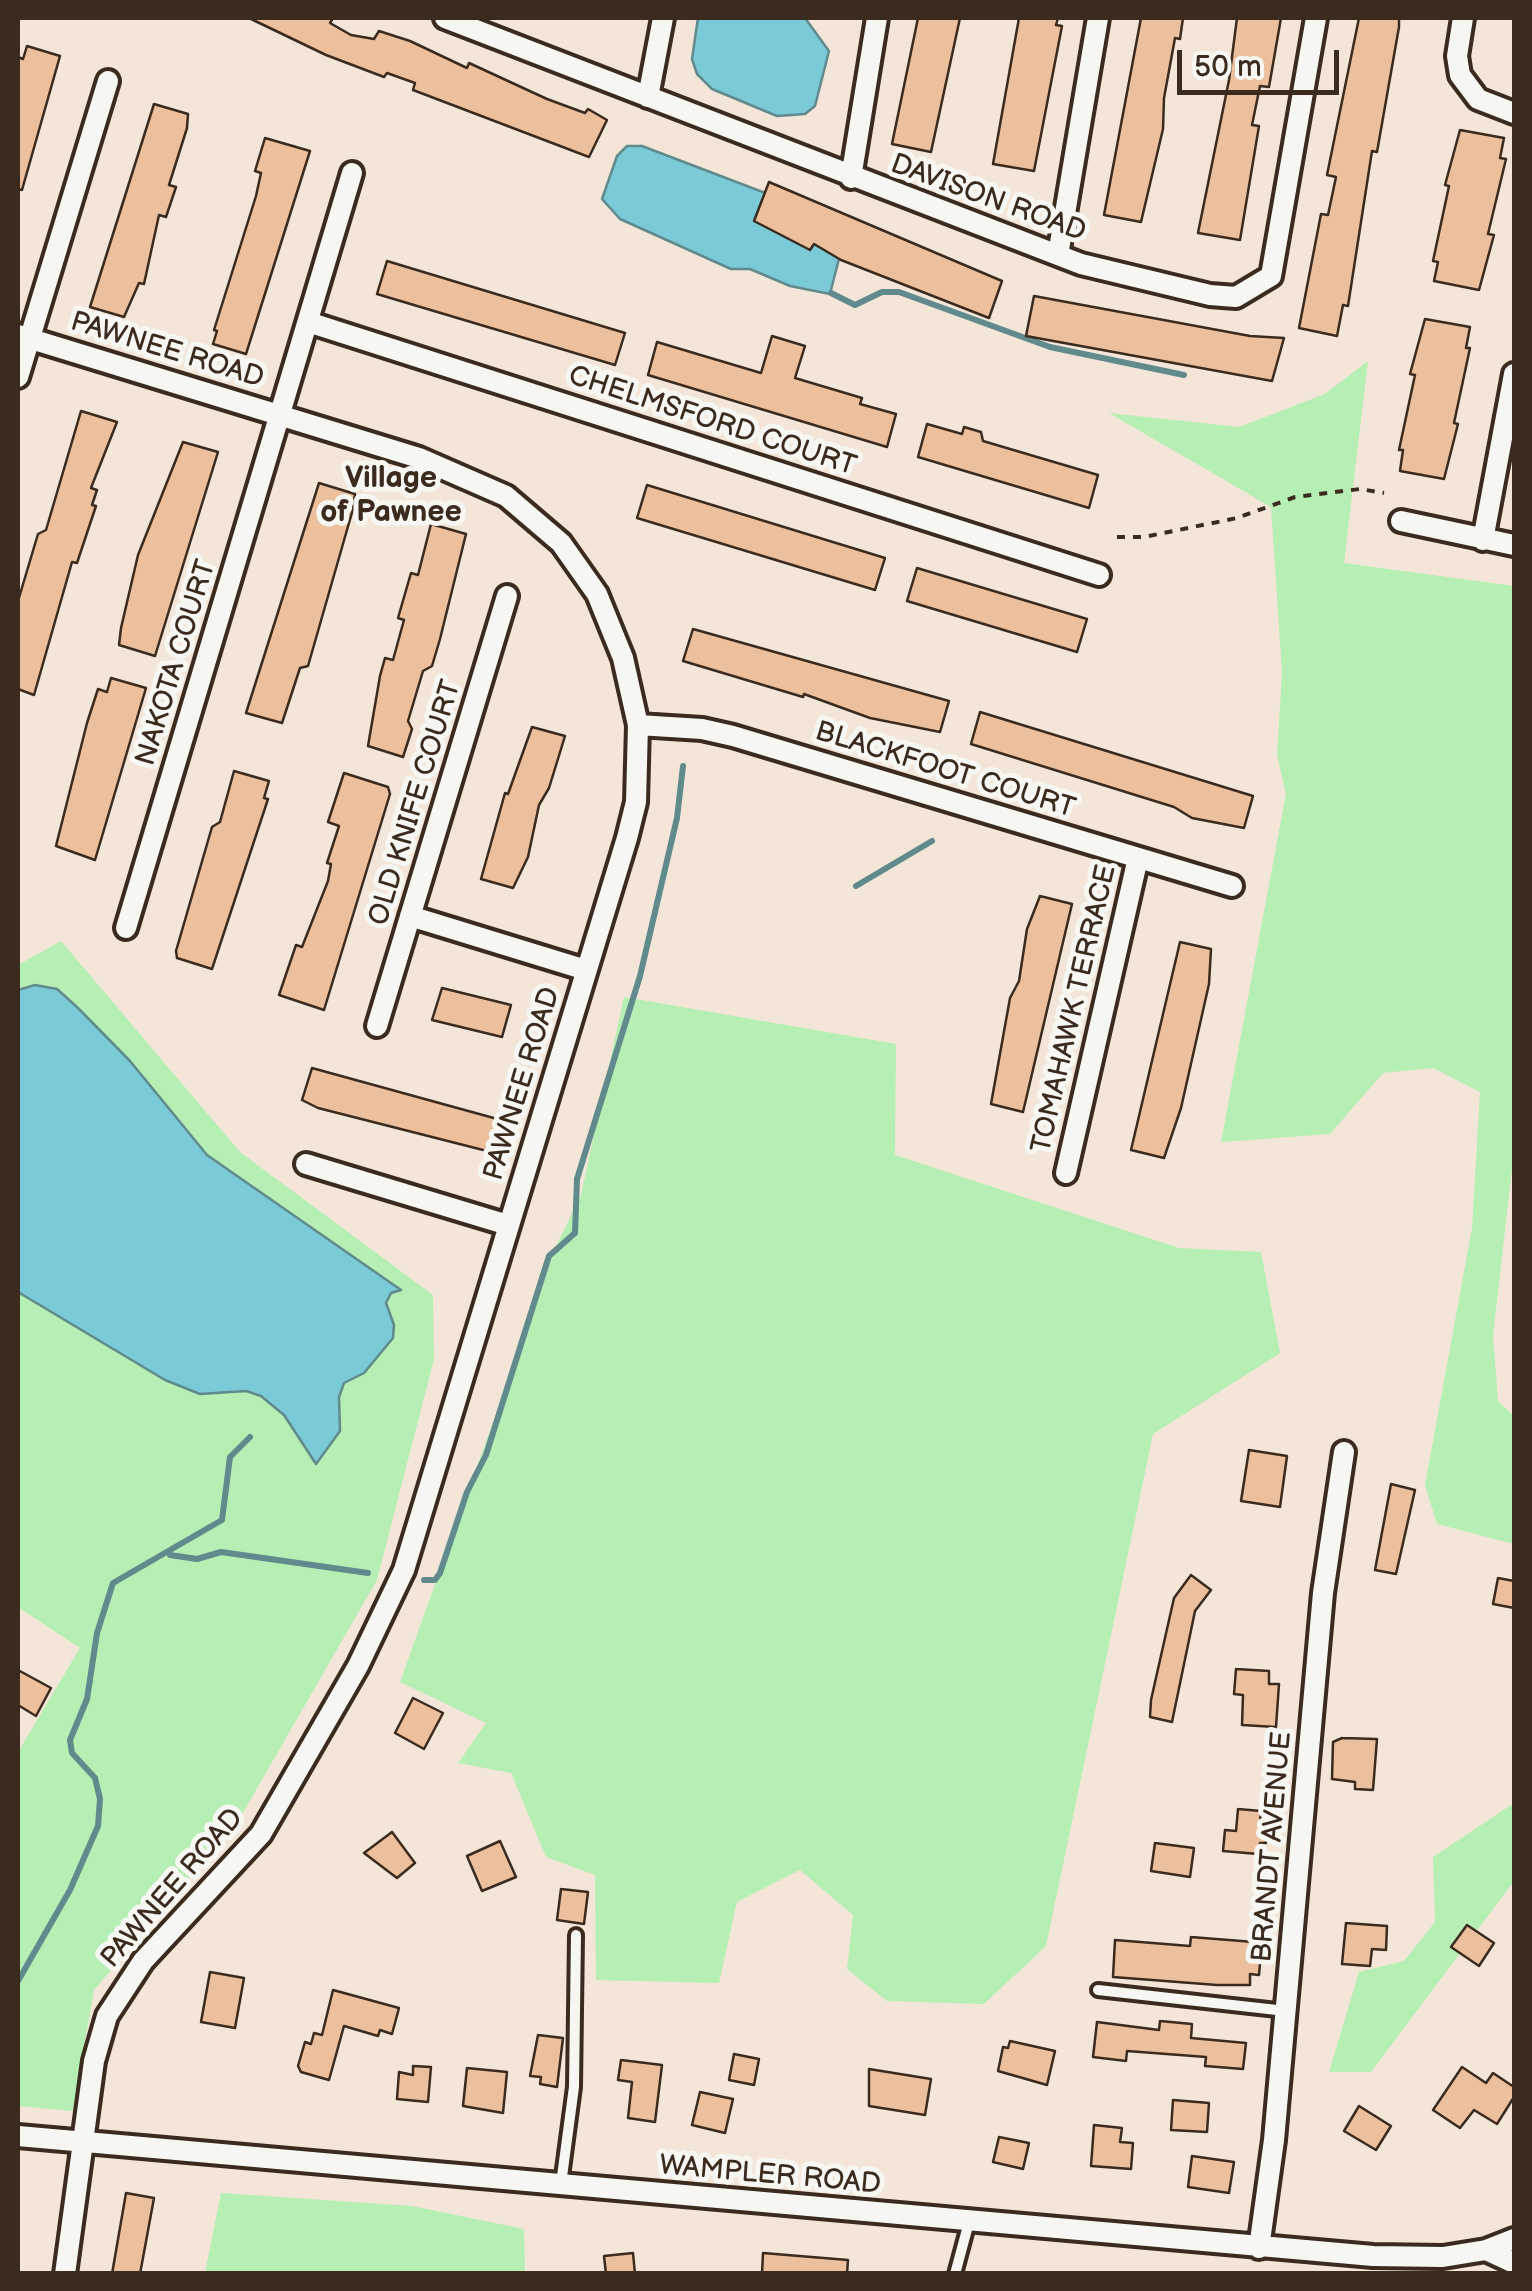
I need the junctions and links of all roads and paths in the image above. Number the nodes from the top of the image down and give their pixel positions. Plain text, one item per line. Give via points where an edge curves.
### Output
1 (662, 18) edge
2 (877, 18) edge
3 (1098, 18) edge
4 (1316, 18) edge
5 (1462, 18) edge
6 (451, 19) edge
7 (108, 80) dead end
8 (648, 97) junction
9 (1514, 113) edge
10 (352, 173) dead end
11 (851, 178) junction
12 (1058, 255) junction
13 (308, 322) junction
14 (23, 337) edge
15 (1514, 374) edge
16 (18, 377) edge
17 (280, 414) junction
18 (1384, 493) dead end
19 (1401, 521) dead end
20 (1117, 537) dead end
21 (1483, 540) junction
22 (1514, 544) edge
23 (1099, 575) dead end
24 (507, 596) dead end
25 (638, 725) junction
26 (1138, 858) junction
27 (1232, 886) dead end
28 (410, 916) junction
29 (126, 928) dead end
30 (586, 970) junction
31 (377, 1026) dead end
32 (306, 1164) dead end
33 (1066, 1173) dead end
34 (508, 1224) junction
35 (1344, 1452) dead end
36 (576, 1935) dead end
37 (1098, 1990) dead end
38 (1286, 2011) junction
39 (18, 2136) edge
40 (85, 2141) junction
41 (561, 2184) junction
42 (968, 2222) junction
43 (1514, 2239) edge
44 (1260, 2248) junction
45 (1486, 2250) junction
46 (1514, 2263) edge
47 (66, 2274) edge
48 (955, 2274) edge

1 - 8 street
2 - 11 street
3 - 12 street
4 - 12 street, DAVISON ROAD via 1271,276 1236,297 1210,295
5 - 9 street via 1460,76 1478,98
6 - 8 street, DAVISON ROAD
7 - 14 street
8 - 11 street, DAVISON ROAD
10 - 13 street, NAKOTA COURT
11 - 12 street, DAVISON ROAD
13 - 17 street, NAKOTA COURT
13 - 23 street, CHELMSFORD COURT
14 - 16 street
14 - 17 street, PAWNEE ROAD
15 - 21 street
17 - 25 street, PAWNEE ROAD via 447,467 537,519 596,594 624,658
17 - 29 street, NAKOTA COURT
18 - 20 path via 1360,488 1295,497 1237,518
19 - 21 street
21 - 22 street
24 - 28 street, OLD KNIFE COURT
25 - 26 street, BLACKFOOT COURT via 733,736
25 - 30 street, PAWNEE ROAD via 636,802
26 - 27 street, BLACKFOOT COURT
26 - 33 street, TOMAHAWK TERRACE
28 - 30 street
28 - 31 street, OLD KNIFE COURT
30 - 34 street, PAWNEE ROAD
32 - 34 street
34 - 40 street, PAWNEE ROAD via 394,1597 261,1834 143,1961 114,2002 94,2061
35 - 38 street, BRANDT AVENUE via 1324,1594
36 - 41 lane via 574,2087
37 - 38 lane
38 - 44 street, BRANDT AVENUE
39 - 40 street, WAMPLER ROAD
40 - 41 street, WAMPLER ROAD
40 - 47 street, PAWNEE ROAD
41 - 42 street, WAMPLER ROAD
42 - 44 street, WAMPLER ROAD
42 - 48 lane
43 - 45 street, WAMPLER ROAD
44 - 45 street, WAMPLER ROAD via 1404,2258
45 - 46 street

